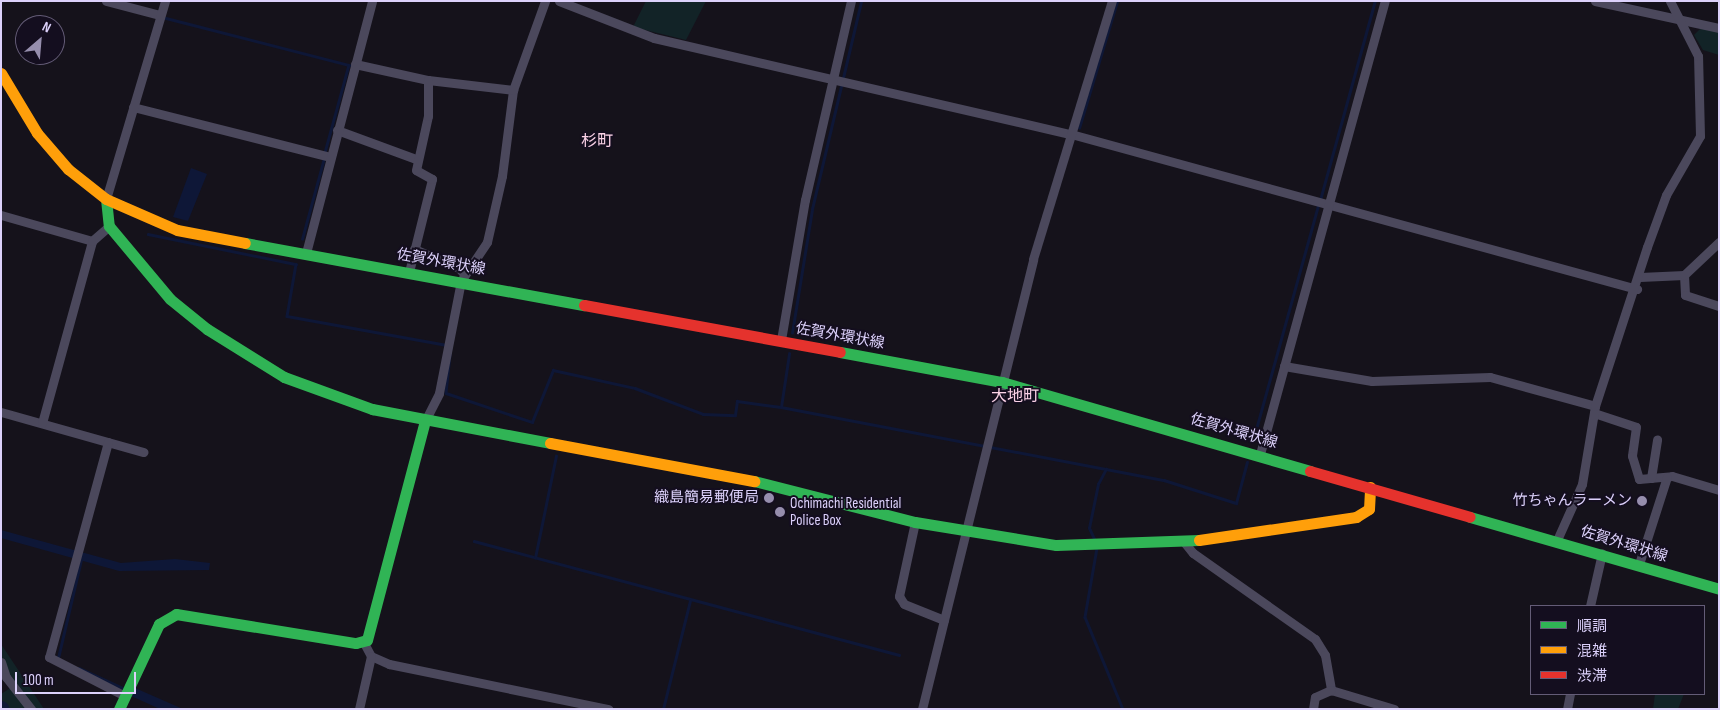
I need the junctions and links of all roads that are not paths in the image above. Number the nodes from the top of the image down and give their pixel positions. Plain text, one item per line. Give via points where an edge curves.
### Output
1 (106, 1) edge
2 (165, 1) edge
3 (372, 1) edge
4 (545, 1) edge
5 (559, 1) edge
6 (852, 1) edge
7 (1112, 1) edge
8 (1385, 1) edge
9 (1596, 1) edge
10 (1670, 1) edge
11 (160, 15) junction
12 (1681, 23) junction
13 (1719, 28) edge
14 (355, 64) junction
15 (1, 73) edge
16 (428, 80) junction
17 (834, 80) junction
18 (513, 90) junction
19 (133, 107) junction
20 (337, 130) junction
21 (1071, 134) junction
22 (330, 157) junction
23 (416, 159) junction
24 (106, 199) junction
25 (1331, 205) junction
26 (1, 215) edge
27 (109, 226) junction
28 (92, 241) junction
29 (1719, 242) edge
30 (414, 249) junction
31 (306, 253) junction
32 (409, 272) junction
33 (1684, 275) junction
34 (1640, 277) junction
35 (462, 278) junction
36 (1637, 289) junction
37 (1719, 306) edge
38 (780, 340) junction
39 (1284, 366) junction
40 (1002, 382) junction
41 (1594, 409) junction
42 (1, 412) edge
43 (425, 421) junction
44 (42, 423) junction
45 (1657, 439) dead end
46 (108, 442) junction
47 (143, 452) dead end
48 (1260, 454) junction
49 (1667, 477) junction
50 (1651, 478) junction
51 (1370, 486) junction
52 (1719, 490) edge
53 (915, 522) junction
54 (966, 531) junction
55 (1557, 540) junction
56 (1184, 542) junction
57 (1602, 553) junction
58 (1640, 564) junction
59 (1719, 589) edge
60 (1590, 605) edge
61 (944, 620) junction
62 (364, 643) junction
63 (371, 656) junction
64 (1, 662) edge
65 (1331, 690) junction
66 (1570, 695) edge
67 (125, 696) junction
68 (31, 709) edge
69 (119, 709) edge
70 (360, 709) edge
71 (608, 709) edge
72 (922, 709) edge
73 (1313, 709) edge
74 (1394, 709) edge
75 (1567, 709) edge

1 - 11 street
2 - 11 street
3 - 14 street
4 - 18 street
5 - 17 street via 654,38
6 - 17 street
7 - 21 street
8 - 25 street
9 - 12 street
10 - 12 street
11 - 19 street
12 - 13 street
12 - 34 street via 1698,56 1703,122 1694,149 1666,195
14 - 16 street
14 - 20 street
15 - 24 street, 佐賀外環状線 via 37,133 68,169
16 - 18 street
16 - 23 street via 428,116
17 - 21 street
17 - 38 street via 805,200
18 - 35 street via 502,176 486,242
19 - 22 street
19 - 24 street
20 - 22 street
20 - 23 street
21 - 25 street
21 - 40 street
22 - 31 street
23 - 30 street via 416,170 432,179
24 - 27 street
24 - 31 street, 佐賀外環状線 via 177,230
25 - 36 street
25 - 39 street
26 - 28 street
27 - 28 street
27 - 43 street via 140,268 170,299 239,352 322,393
28 - 44 street
29 - 33 street
30 - 32 street
30 - 35 street via 459,268
31 - 32 street, 佐賀外環状線
32 - 35 street, 佐賀外環状線
33 - 34 street
33 - 37 street via 1685,295
34 - 36 street
35 - 38 street, 佐賀外環状線
35 - 43 street via 439,393
36 - 41 street
38 - 40 street, 佐賀外環状線
39 - 41 street via 1372,381 1490,377
39 - 48 street
40 - 48 street, 佐賀外環状線
40 - 54 street
41 - 50 street via 1636,427 1633,468 1639,478
41 - 55 street via 1582,484
42 - 44 street
43 - 53 street via 748,480
43 - 62 street via 372,630
44 - 46 street
45 - 50 street
46 - 47 street
46 - 67 street via 49,657
48 - 51 street, 佐賀外環状線
49 - 50 street
49 - 52 street
49 - 58 street
51 - 55 street, 佐賀外環状線
51 - 56 street via 1369,509 1356,517
53 - 54 street
53 - 61 street via 899,596 904,604
54 - 56 street via 1097,548
54 - 61 street
55 - 57 street, 佐賀外環状線
56 - 65 street via 1192,553 1315,639 1325,655
57 - 58 street, 佐賀外環状線
57 - 60 street
58 - 59 street, 佐賀外環状線
61 - 72 street
62 - 63 street
62 - 67 street via 176,614 159,624
63 - 70 street
63 - 71 street via 389,664
64 - 68 street via 6,677
65 - 73 street via 1315,697
65 - 74 street
66 - 75 street
67 - 69 street

